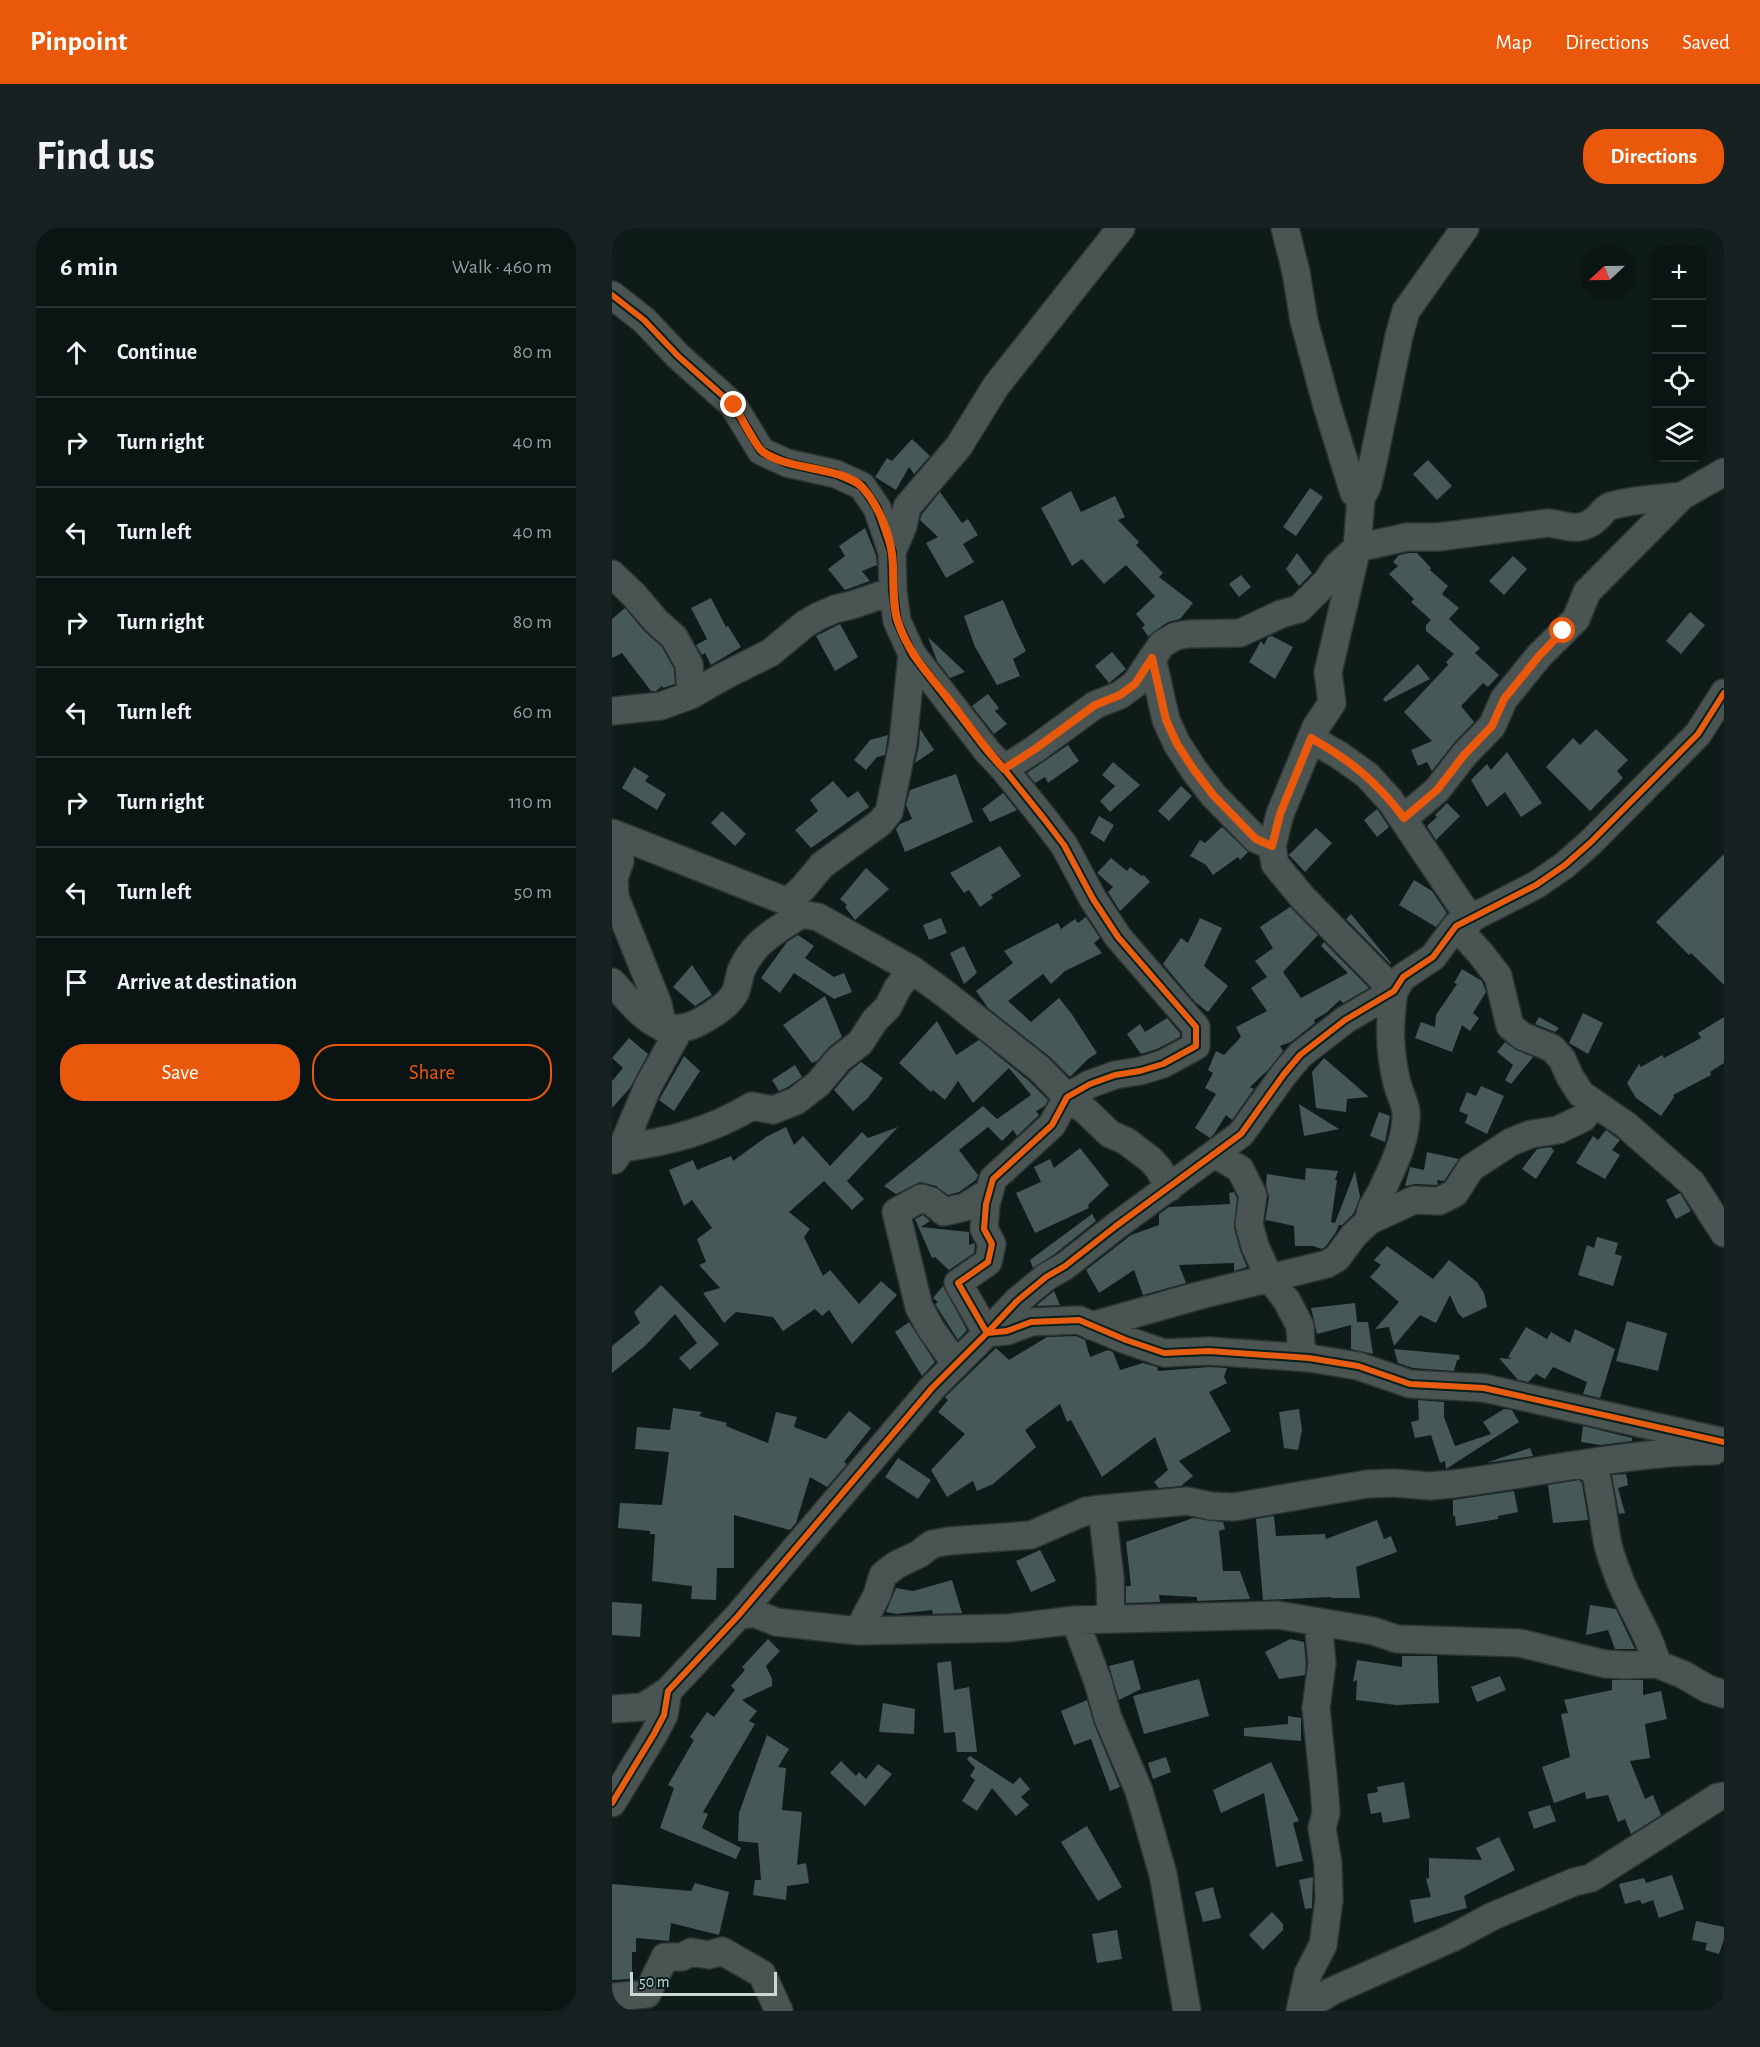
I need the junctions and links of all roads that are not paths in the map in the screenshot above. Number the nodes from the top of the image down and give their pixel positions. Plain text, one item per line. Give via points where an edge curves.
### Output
1 (1121, 228) edge
2 (1285, 228) edge
3 (1465, 228) edge
4 (612, 295) edge
5 (1724, 472) edge
6 (1682, 496) junction
7 (1361, 498) junction
8 (1357, 548) junction
9 (892, 552) junction
10 (612, 574) edge
11 (893, 591) junction
12 (912, 654) junction
13 (1152, 658) junction
14 (1724, 693) edge
15 (691, 695) junction
16 (612, 711) edge
17 (1311, 738) junction
18 (1004, 769) junction
19 (1404, 818) junction
20 (613, 833) edge
21 (1272, 846) junction
22 (794, 908) junction
23 (1463, 923) junction
24 (911, 969) junction
25 (612, 982) edge
26 (1394, 991) junction
27 (671, 1029) junction
28 (1067, 1097) junction
29 (1595, 1104) junction
30 (1215, 1154) junction
31 (617, 1156) edge
32 (1169, 1188) junction
33 (989, 1192) junction
34 (1369, 1221) junction
35 (1722, 1228) edge
36 (1269, 1277) junction
37 (1091, 1326) junction
38 (987, 1333) junction
39 (1309, 1358) junction
40 (956, 1364) junction
41 (1724, 1442) edge
42 (1724, 1450) edge
43 (1581, 1464) junction
44 (1102, 1509) junction
45 (738, 1616) junction
46 (1111, 1619) junction
47 (1075, 1620) junction
48 (1318, 1622) junction
49 (858, 1631) junction
50 (1657, 1664) junction
51 (668, 1691) junction
52 (1724, 1694) edge
53 (612, 1709) edge
54 (1724, 1796) edge
55 (612, 1803) edge
56 (612, 1997) edge
57 (779, 2011) edge
58 (1187, 2011) edge
59 (1300, 2011) edge

1 - 9 street via 996,386 959,446 907,507
2 - 7 street via 1327,406 1354,493
3 - 7 street via 1406,311 1367,488
4 - 9 street via 734,405 761,451 862,486 877,508
5 - 6 street
6 - 8 street via 1607,507 1596,520 1572,528 1548,523 1438,537 1407,537
6 - 19 street via 1587,592 1576,619 1504,699 1492,726 1437,790
7 - 8 street
8 - 13 street via 1299,609 1240,633 1176,636 1162,644
8 - 17 street via 1328,672 1332,703
9 - 11 street
10 - 15 street via 674,637 688,664
11 - 12 street via 897,621
11 - 15 street via 819,616 770,653
12 - 18 street
12 - 22 street via 903,743 889,812 880,823 822,865 803,888
13 - 18 street via 1135,684 1095,705
13 - 21 street via 1166,720 1177,744 1214,796 1256,839
14 - 23 street via 1698,734 1565,865 1536,885
15 - 16 street via 661,706
17 - 19 street via 1367,775
17 - 21 street via 1280,814
18 - 28 street via 1064,845 1118,937 1196,1027 1196,1046 1163,1064 1106,1078
19 - 23 street
20 - 22 street
20 - 27 street via 620,861 614,878 615,897
21 - 26 street via 1275,864 1303,898
22 - 24 street via 818,917
22 - 27 street via 754,949 726,1004 690,1028
23 - 26 street via 1433,957 1403,977
23 - 29 street via 1498,976 1510,1026 1522,1036 1552,1047 1581,1094
24 - 28 street via 1040,1069
24 - 31 street via 860,1043 796,1101 772,1110 752,1106 730,1119
25 - 27 street via 647,1018
26 - 30 street via 1345,1020 1300,1055 1241,1134
26 - 34 street via 1389,1025 1398,1085 1407,1108 1406,1127 1380,1194 1370,1207
27 - 31 street
28 - 32 street via 1110,1134 1151,1160
28 - 33 street via 1052,1125 993,1179
29 - 34 street via 1583,1118 1558,1130 1511,1142 1470,1168 1455,1193 1439,1201 1414,1200
29 - 35 street via 1626,1125 1692,1183
30 - 32 street
30 - 36 street via 1240,1169 1253,1195 1249,1224
32 - 38 street via 1046,1277
33 - 38 street via 984,1229 992,1244 988,1262 958,1283
33 - 40 street via 965,1208 944,1212 932,1201 921,1198 896,1212 919,1307
34 - 36 street via 1327,1264
36 - 37 street
36 - 39 street via 1296,1317 1301,1348
37 - 38 street via 1079,1320 1054,1320
37 - 39 street via 1164,1353
38 - 40 street
39 - 41 street via 1358,1366 1410,1384 1484,1388
40 - 45 street
42 - 43 street via 1627,1456
43 - 44 street via 1452,1484 1367,1484 1234,1507 1187,1501
43 - 50 street via 1595,1472 1607,1542
44 - 46 street
44 - 49 street via 1086,1511 1031,1535 932,1544 884,1575
45 - 49 street via 754,1613 776,1622
45 - 51 street
46 - 47 street
46 - 48 street via 1278,1615
47 - 49 street via 1008,1628
47 - 58 street via 1107,1718 1139,1791 1163,1874
48 - 50 street via 1397,1639 1520,1643 1605,1664
48 - 59 street via 1322,1663 1316,1708 1329,1900 1323,1945 1308,1974
50 - 52 street
51 - 53 street via 643,1707
51 - 55 street via 664,1714 654,1734
54 - 59 street via 1591,1878 1493,1916 1332,1991
56 - 57 street via 647,1994 665,1957 722,1951 762,1974

